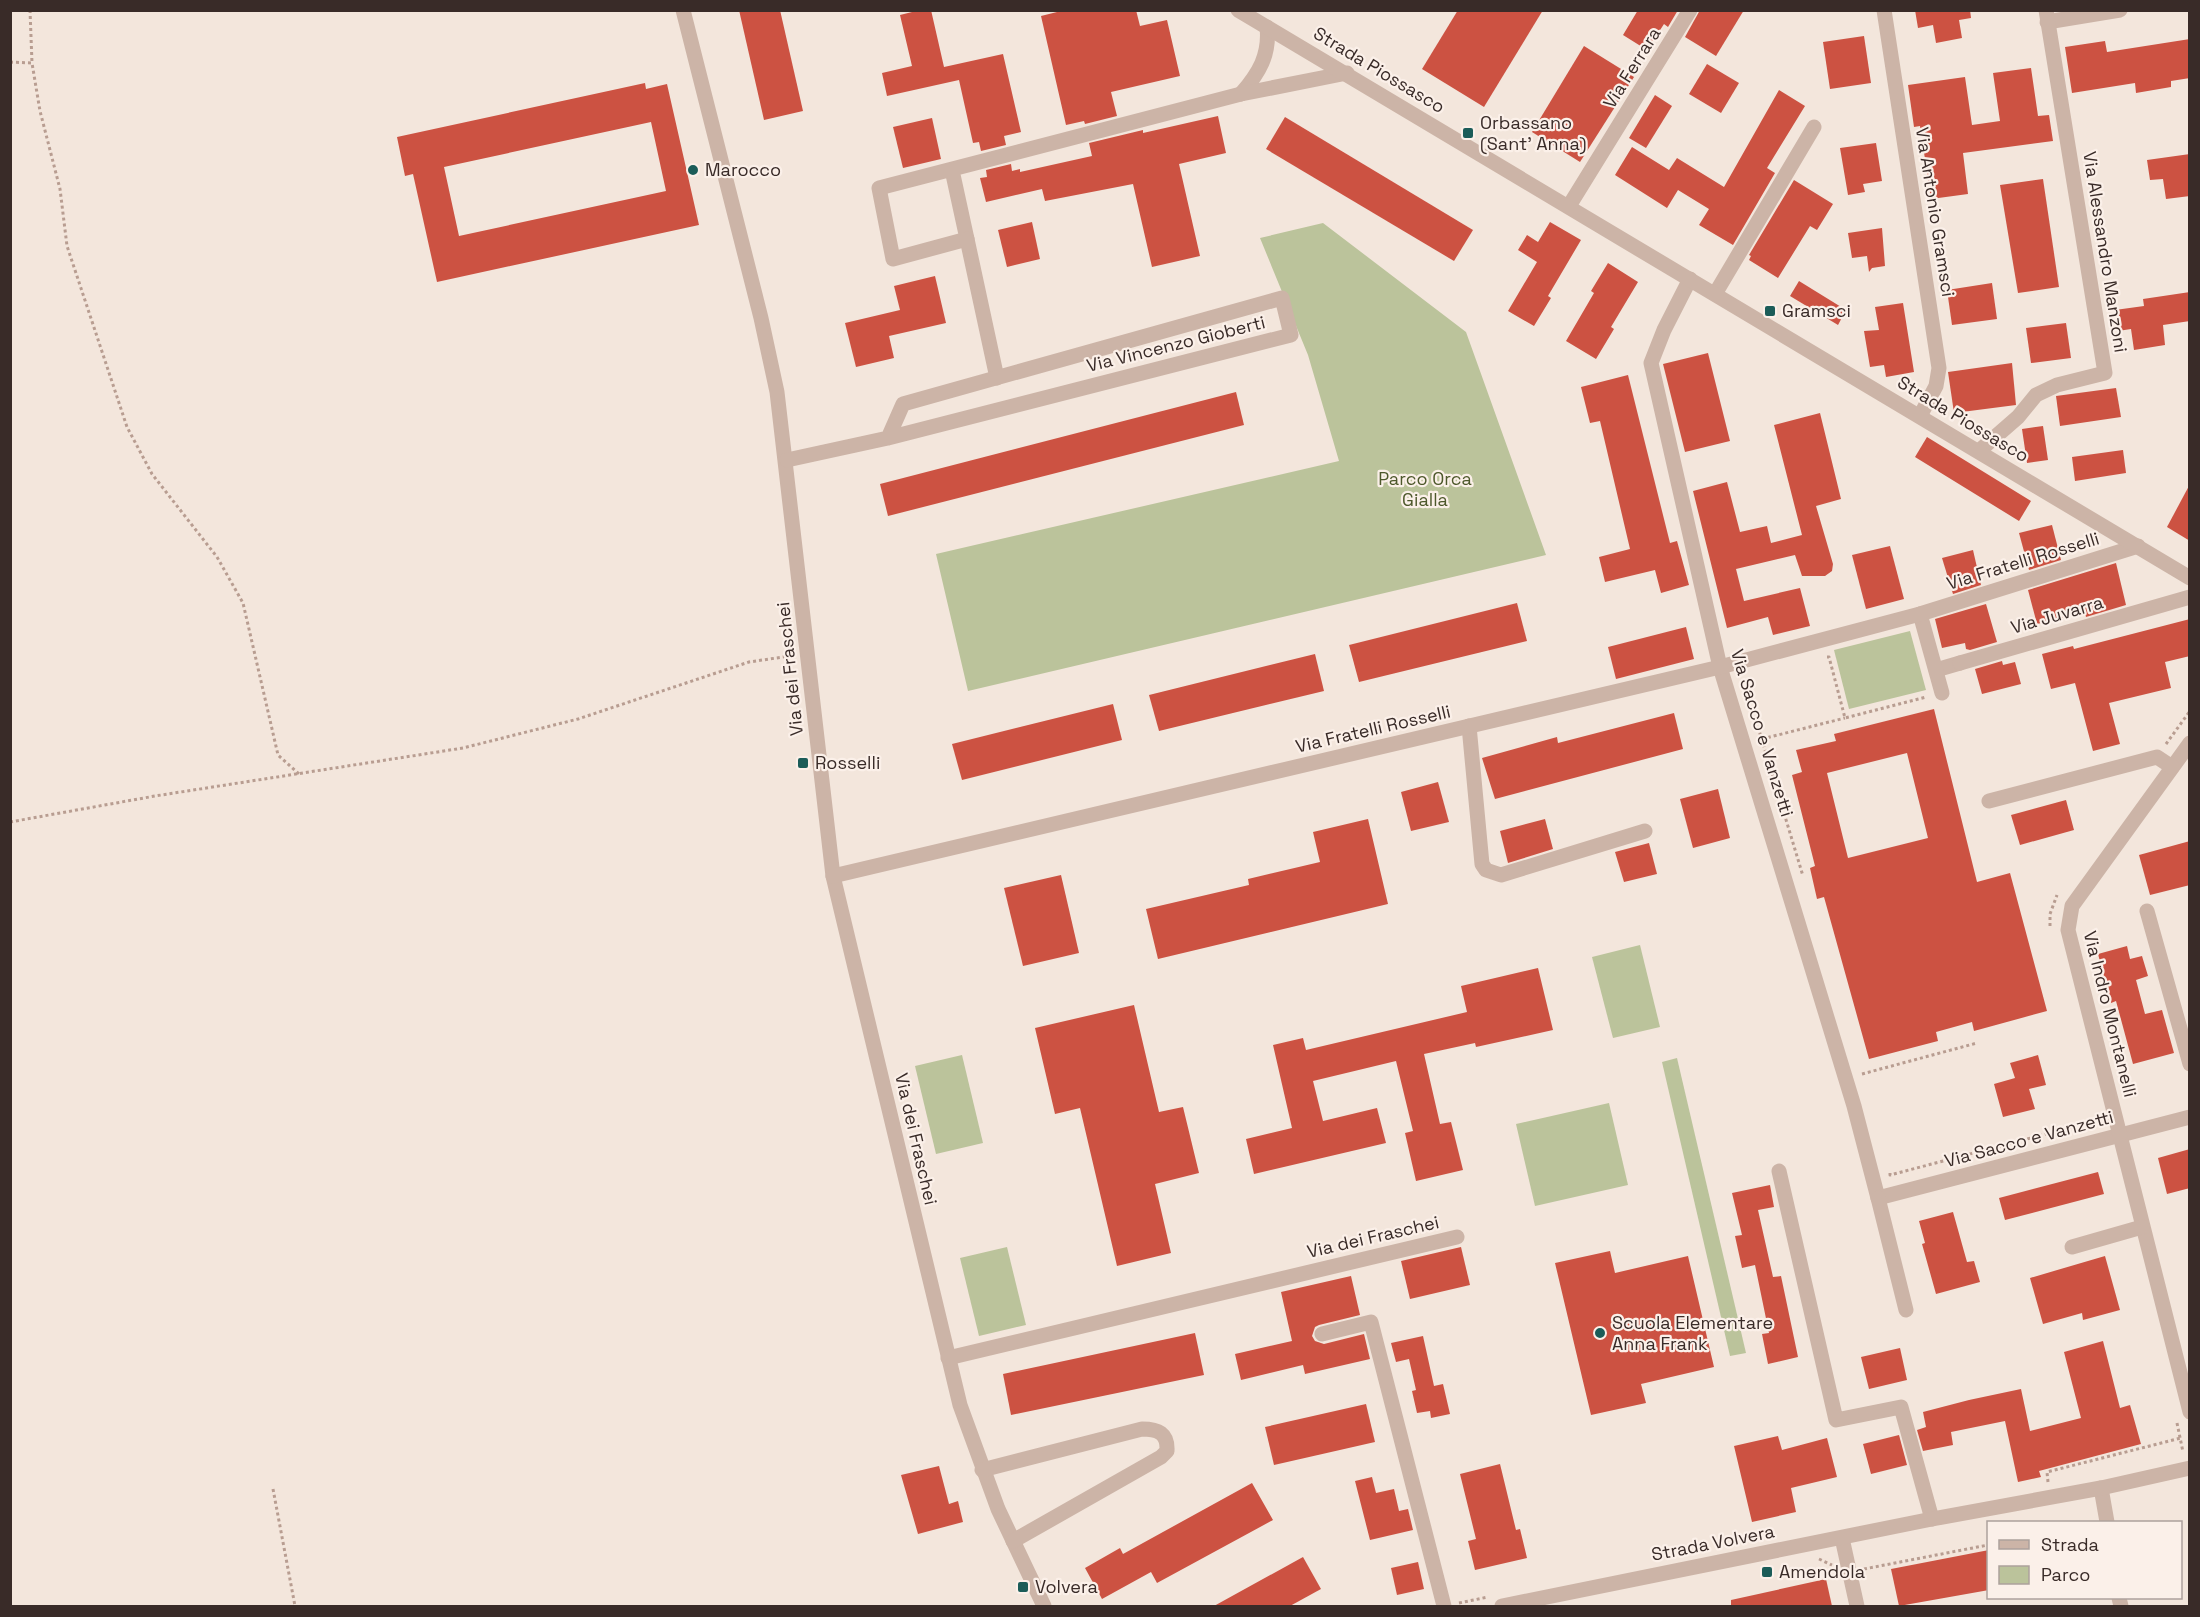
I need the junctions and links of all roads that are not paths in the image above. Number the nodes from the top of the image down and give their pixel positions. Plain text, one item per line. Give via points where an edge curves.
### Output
1 (683, 10) edge
2 (1238, 10) edge
3 (1690, 10) edge
4 (1884, 10) edge
5 (2120, 10) edge
6 (2047, 16) edge
7 (1267, 27) junction
8 (1347, 74) junction
9 (1241, 94) junction
10 (1814, 127) dead end
11 (952, 170) junction
12 (1569, 206) junction
13 (967, 239) junction
14 (1690, 279) junction
15 (1715, 294) junction
16 (998, 378) junction
17 (1920, 416) junction
18 (888, 438) junction
19 (1979, 451) junction
20 (787, 460) junction
21 (2138, 546) junction
22 (2190, 578) edge
23 (2190, 597) edge
24 (1920, 614) junction
25 (1720, 667) junction
26 (1936, 670) junction
27 (1942, 693) road end
28 (1469, 726) junction
29 (2190, 743) edge
30 (2172, 767) junction
31 (1989, 801) dead end
32 (1645, 831) dead end
33 (833, 876) junction
34 (2147, 911) dead end
35 (2190, 1064) edge
36 (2190, 1117) edge
37 (2119, 1136) junction
38 (1779, 1171) dead end
39 (1878, 1198) junction
40 (2142, 1227) junction
41 (1457, 1237) dead end
42 (2072, 1247) dead end
43 (1906, 1310) dead end
44 (1322, 1335) dead end
45 (948, 1358) junction
46 (2190, 1412) edge
47 (2190, 1468) edge
48 (982, 1470) junction
49 (2101, 1488) junction
50 (1932, 1519) junction
51 (2107, 1521) edge
52 (1842, 1538) junction
53 (1013, 1541) junction
54 (1044, 1606) edge
55 (1444, 1606) edge
56 (1502, 1606) edge
57 (1857, 1606) edge

1 - 20 street, Via dei Fraschei via 761,318
2 - 7 street, Strada Piossasco
3 - 12 street, Via Ferrara
4 - 17 street, Via Antonio Gramsci via 1939,368 1936,386
5 - 6 street, Via Alessandro Manzoni
6 - 19 street, Via Alessandro Manzoni via 2105,373 2036,394 2018,417
7 - 8 street, Strada Piossasco
7 - 9 street via 1265,58 1257,76
8 - 9 street
8 - 12 street, Strada Piossasco
9 - 11 street
10 - 15 street
11 - 13 street
11 - 13 street via 879,188 893,259
12 - 14 street, Strada Piossasco
13 - 16 street
14 - 15 street, Strada Piossasco
14 - 25 street, Via Sacco e Vanzetti via 1651,363
15 - 17 street, Strada Piossasco
16 - 18 street, Via Vincenzo Gioberti via 903,404
16 - 18 street, Via Vincenzo Gioberti via 1282,298 1291,334
17 - 19 street, Strada Piossasco
18 - 20 street, Via Vincenzo Gioberti
19 - 21 street, Strada Piossasco
20 - 33 street, Via dei Fraschei
21 - 22 street, Strada Piossasco
21 - 24 street, Via Fratelli Rosselli
23 - 26 street, Via Juvarra
24 - 25 street, Via Fratelli Rosselli
24 - 26 street
25 - 28 street, Via Fratelli Rosselli
25 - 39 street, Via Sacco e Vanzetti via 1851,1095
26 - 27 street
28 - 32 street via 1482,864 1486,870 1501,875
28 - 33 street, Via Fratelli Rosselli
29 - 30 street, Via Indro Montanelli
30 - 31 street via 2157,757
30 - 37 street, Via Indro Montanelli via 2072,906 2069,918 2071,943
33 - 45 street, Via dei Fraschei
34 - 35 street
36 - 37 street, Via Sacco e Vanzetti
37 - 39 street, Via Sacco e Vanzetti
37 - 40 street, Via Indro Montanelli
38 - 50 street via 1836,1420 1901,1407
39 - 43 street, Via Sacco e Vanzetti
40 - 42 street
40 - 46 street, Via Indro Montanelli
41 - 45 street, Via dei Fraschei
44 - 55 street via 1371,1322
45 - 48 street, Via dei Fraschei
47 - 49 street, Strada Volvera
48 - 53 street, Via dei Fraschei
48 - 53 street via 1142,1429 1163,1433 1168,1442 1161,1457
49 - 50 street, Strada Volvera
49 - 51 street
50 - 52 street, Strada Volvera
52 - 56 street, Strada Volvera
52 - 57 street
53 - 54 street, Via dei Fraschei

